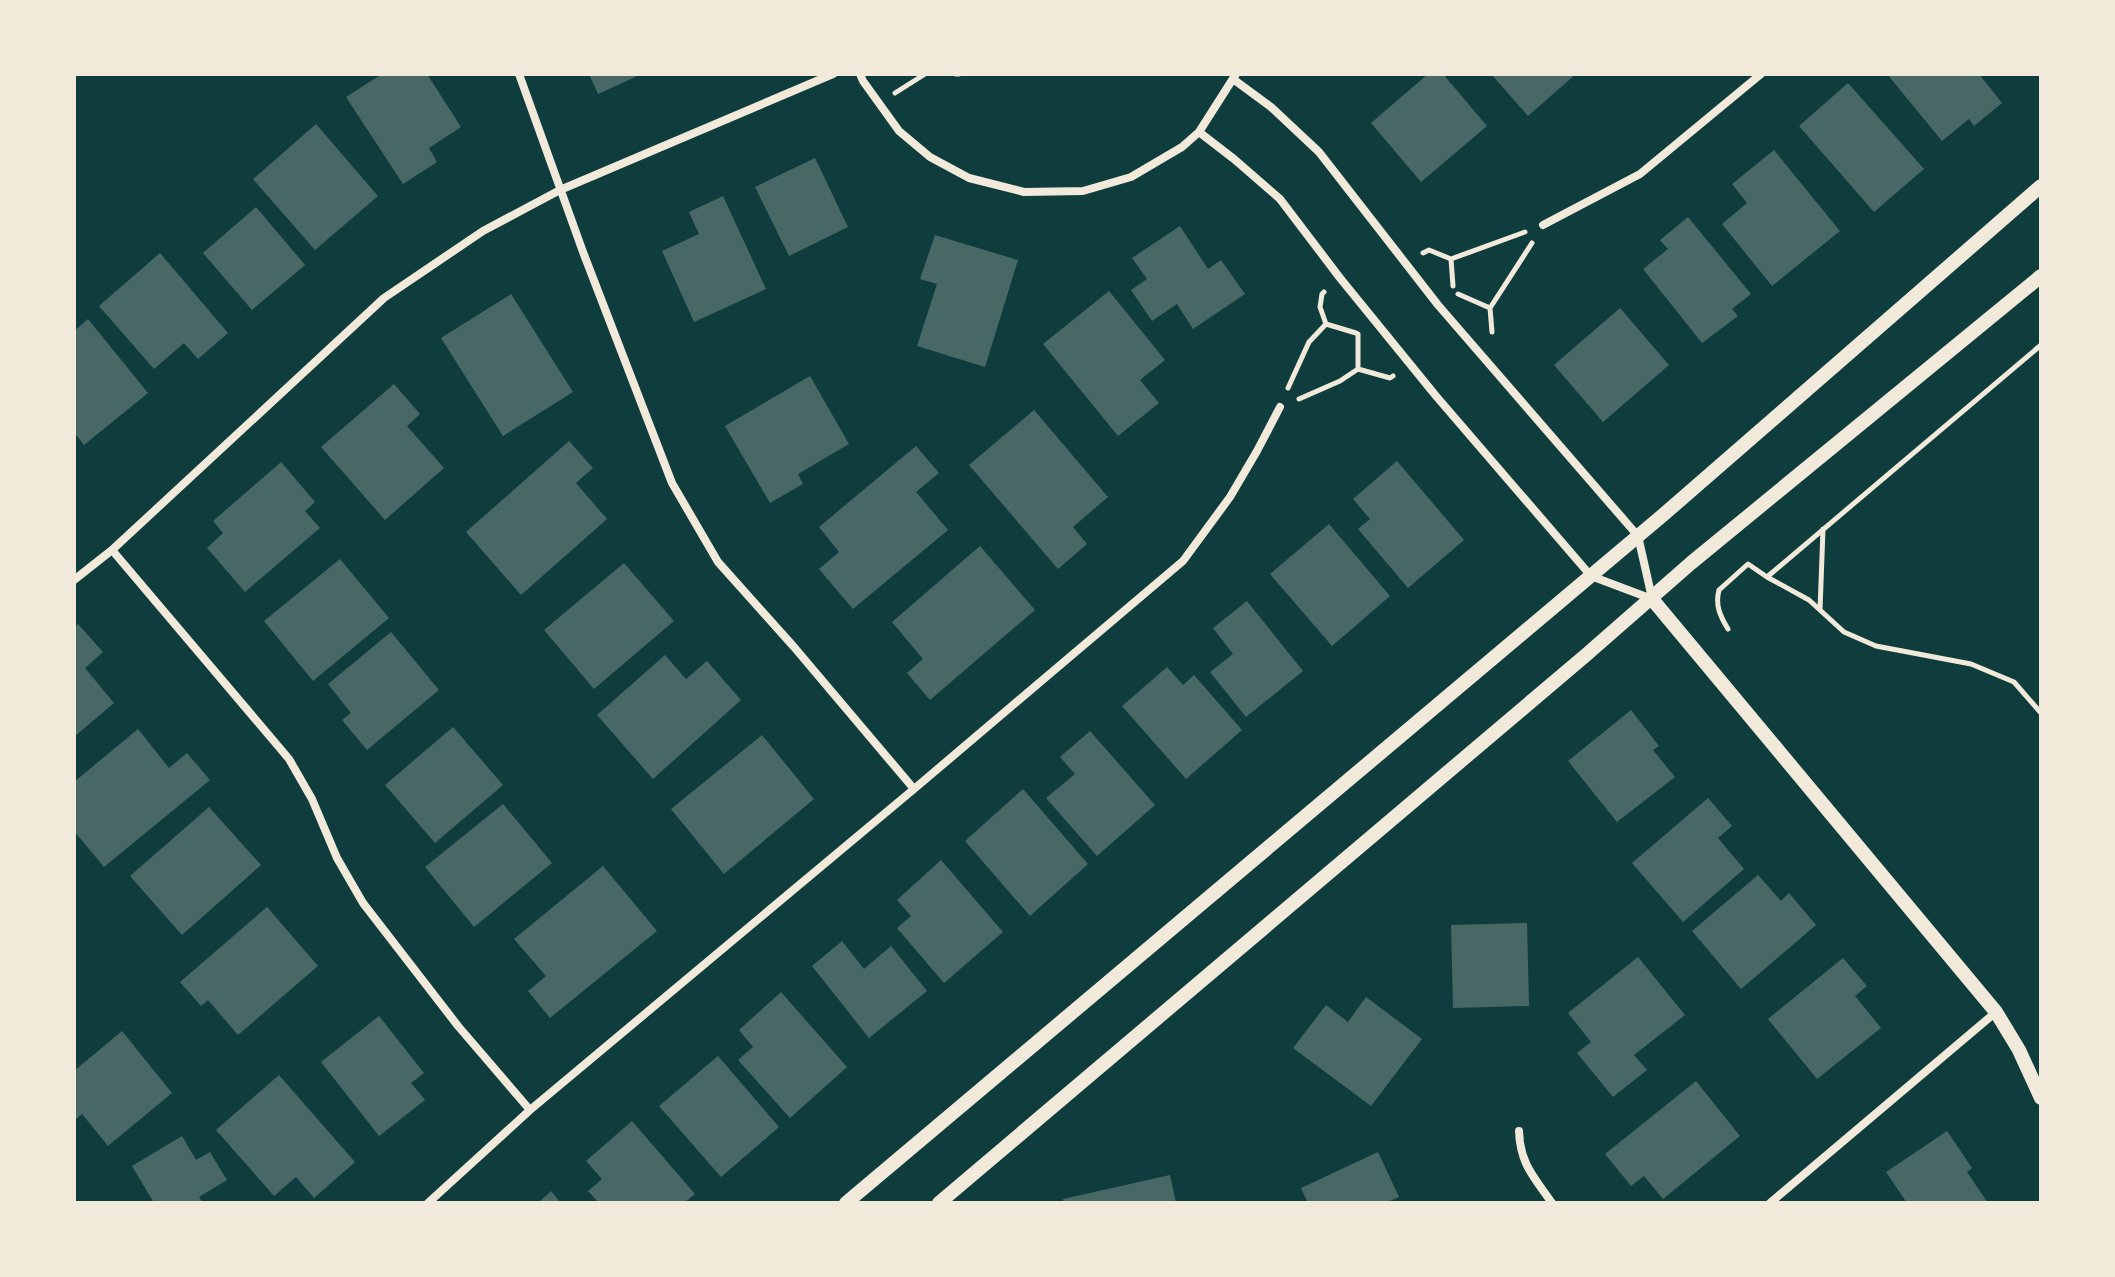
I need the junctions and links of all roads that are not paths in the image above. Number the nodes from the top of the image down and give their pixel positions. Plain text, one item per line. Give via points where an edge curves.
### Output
1 (519, 74) edge
2 (833, 74) edge
3 (860, 74) edge
4 (1761, 74) edge
5 (1235, 76) edge
6 (1199, 132) junction
7 (2041, 186) edge
8 (560, 190) junction
9 (1543, 225) road end
10 (2041, 276) edge
11 (1280, 407) road end
12 (1638, 536) junction
13 (112, 550) junction
14 (1591, 576) junction
15 (74, 580) edge
16 (1652, 599) junction
17 (914, 789) junction
18 (1996, 1012) junction
19 (2041, 1098) edge
20 (530, 1110) junction
21 (1519, 1131) dead end
22 (428, 1203) edge
23 (846, 1203) edge
24 (939, 1203) edge
25 (1552, 1203) edge
26 (1770, 1203) edge

1 - 8 street
2 - 8 street
3 - 6 street via 899,131 930,157 969,178 1024,192 1083,191 1131,177
4 - 9 street via 1640,174
5 - 6 street
5 - 12 street via 1319,152 1404,264
6 - 14 street via 1280,199 1410,364
7 - 12 street
8 - 13 street via 483,231 384,298
8 - 17 street via 672,483 718,562
10 - 16 street
11 - 17 street via 1230,497 1183,561
12 - 14 street
12 - 16 street
13 - 15 street
13 - 20 street via 289,759 363,903
14 - 16 street
14 - 23 street
16 - 18 street
16 - 24 street
17 - 20 street
18 - 19 street
18 - 26 street
20 - 22 street
21 - 25 street via 1527,1168

